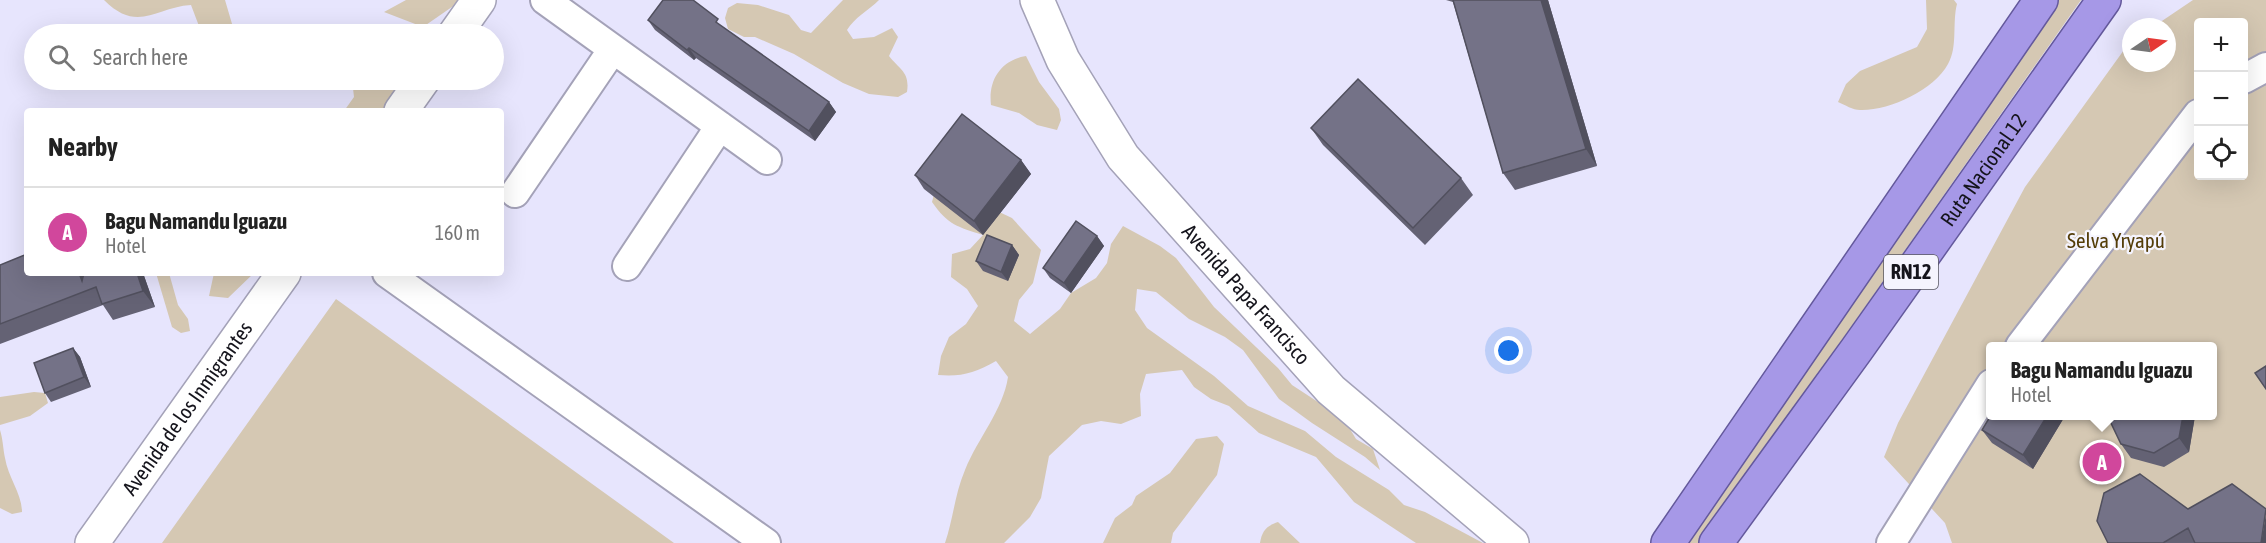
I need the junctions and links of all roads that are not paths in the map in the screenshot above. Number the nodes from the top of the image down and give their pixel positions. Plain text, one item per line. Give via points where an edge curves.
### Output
1 (479, 0) edge
2 (545, 0) edge
3 (1036, 0) edge
4 (2041, 0) edge
5 (2104, 0) edge
6 (462, 24) edge
7 (613, 50) junction
8 (2266, 67) edge
9 (2248, 77) edge
10 (416, 90) edge
11 (403, 108) edge
12 (2194, 120) edge
13 (720, 126) junction
14 (766, 160) dead end
15 (514, 193) dead end
16 (627, 266) dead end
17 (282, 276) edge
18 (391, 276) edge
19 (2023, 342) edge
20 (1986, 392) edge
21 (92, 543) edge
22 (766, 543) edge
23 (1512, 543) edge
24 (1668, 543) edge
25 (1716, 543) edge
26 (1891, 543) edge

1 - 6 main road
2 - 7 street
3 - 23 main road, Avenida Papa Francisco via 1063,60 1123,157 1331,390
4 - 24 highway, RN12
5 - 25 highway, Ruta Nacional 12 / RN12
7 - 13 street
7 - 15 street
8 - 9 street
10 - 11 main road
12 - 19 street
13 - 14 street
13 - 16 street
17 - 21 main road, Avenida de los Inmigrantes
18 - 22 street
20 - 26 street

